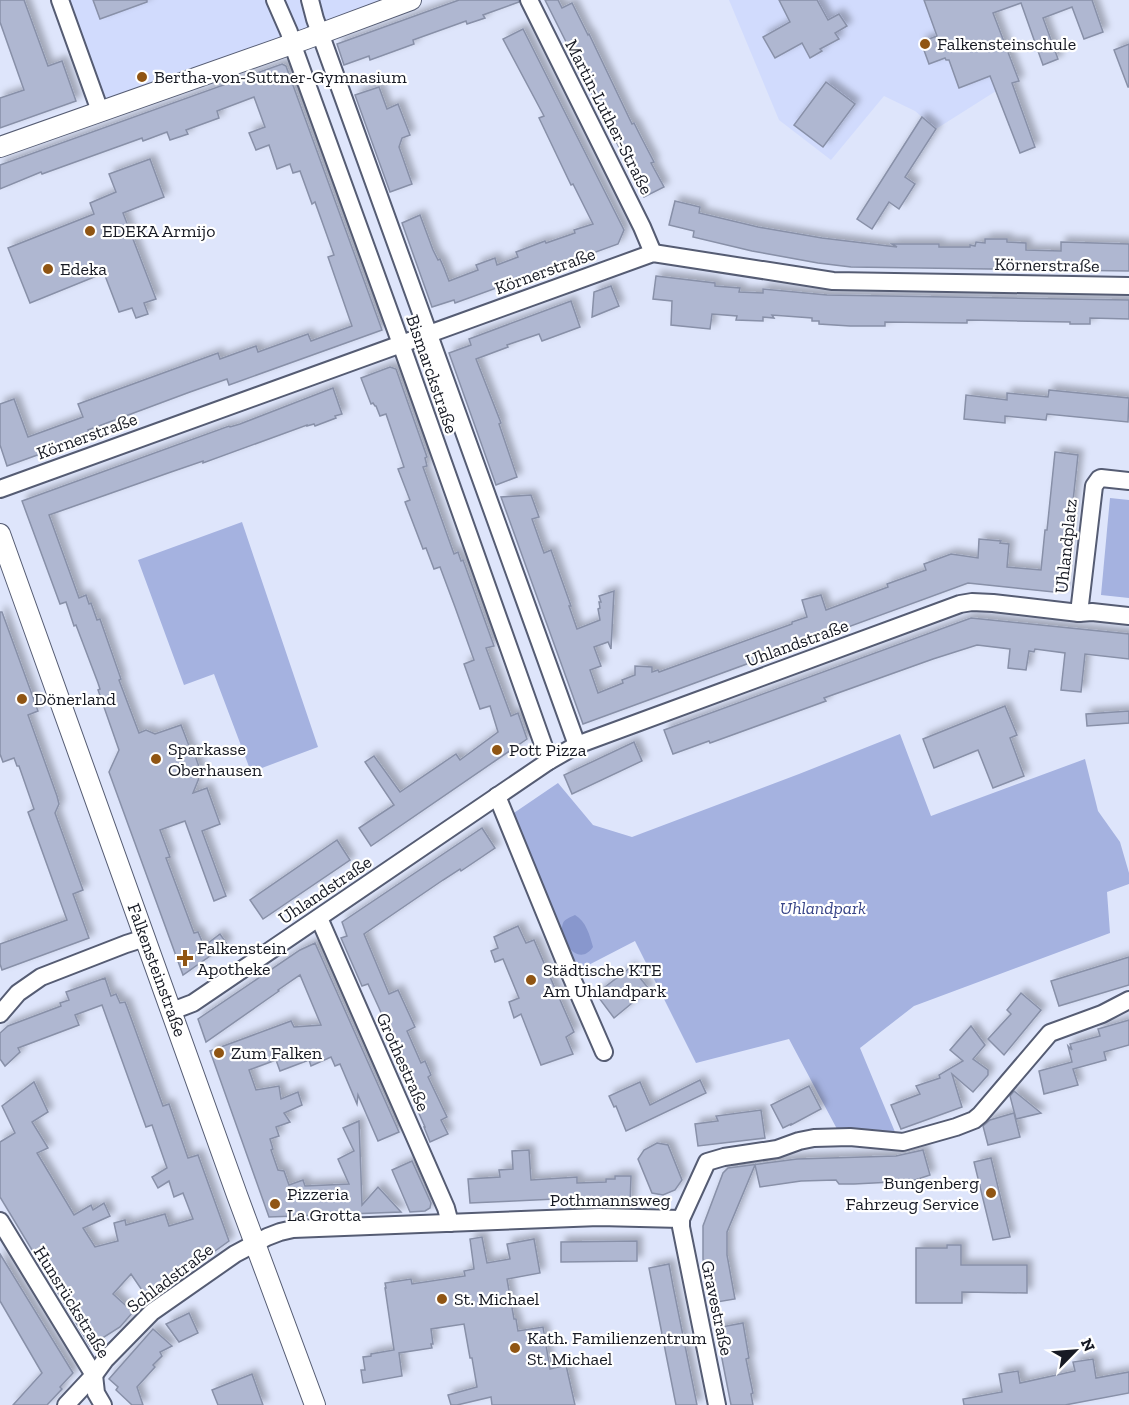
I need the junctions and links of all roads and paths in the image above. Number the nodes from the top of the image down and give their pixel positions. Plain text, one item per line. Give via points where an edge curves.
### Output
1 (60, 0) edge
2 (275, 0) edge
3 (310, 0) edge
4 (411, 0) edge
5 (529, 0) edge
6 (320, 33) junction
7 (292, 43) junction
8 (100, 111) junction
9 (0, 147) edge
10 (652, 253) junction
11 (1129, 286) edge
12 (429, 334) junction
13 (400, 344) junction
14 (1129, 481) edge
15 (0, 489) edge
16 (0, 534) edge
17 (1079, 613) junction
18 (1129, 616) edge
19 (577, 746) junction
20 (549, 761) junction
21 (497, 796) junction
22 (319, 918) junction
23 (145, 938) junction
24 (1129, 1000) edge
25 (1, 1010) edge
26 (172, 1011) junction
27 (604, 1052) dead end
28 (681, 1219) junction
29 (0, 1221) edge
30 (450, 1222) junction
31 (255, 1243) junction
32 (94, 1375) junction
33 (66, 1405) edge
34 (103, 1405) edge
35 (315, 1405) edge
36 (717, 1405) edge

1 - 8 street
2 - 7 street, Bismarckstraße
3 - 6 street, Bismarckstraße
4 - 6 street
5 - 10 street, Martin-Luther-Straße
6 - 7 street
6 - 12 street, Bismarckstraße
7 - 8 street
7 - 13 street, Bismarckstraße
8 - 9 street
10 - 11 street, Körnerstraße via 833,281
10 - 12 street, Körnerstraße
12 - 13 street, Körnerstraße
12 - 19 street, Bismarckstraße
13 - 15 street, Körnerstraße
13 - 20 street, Bismarckstraße
14 - 17 street, Uhlandplatz via 1101,478 1094,486
16 - 23 street, Falkensteinstraße
17 - 18 street, Uhlandstraße
17 - 19 street, Uhlandstraße via 993,603 960,604
19 - 20 street, Uhlandstraße
20 - 21 street, Uhlandstraße
21 - 22 street, Uhlandstraße
21 - 27 street
22 - 26 street, Uhlandstraße via 193,1003
22 - 30 street, Grothestraße
23 - 25 street via 41,977
23 - 26 street, Falkensteinstraße
24 - 28 street, Pothmannsweg via 1050,1033 980,1115 956,1127 903,1142 814,1138 777,1149 711,1160
26 - 31 street, Falkensteinstraße
28 - 30 street, Pothmannsweg via 599,1217
28 - 36 street, Gravestraße
29 - 32 street, Hunsrückstraße
30 - 31 street, Pothmannsweg via 293,1229
31 - 32 street, Schladstraße via 227,1258 152,1312
31 - 35 street, Falkensteinstraße
32 - 33 street, Schladstraße
32 - 34 street, Hunsrückstraße via 96,1393

